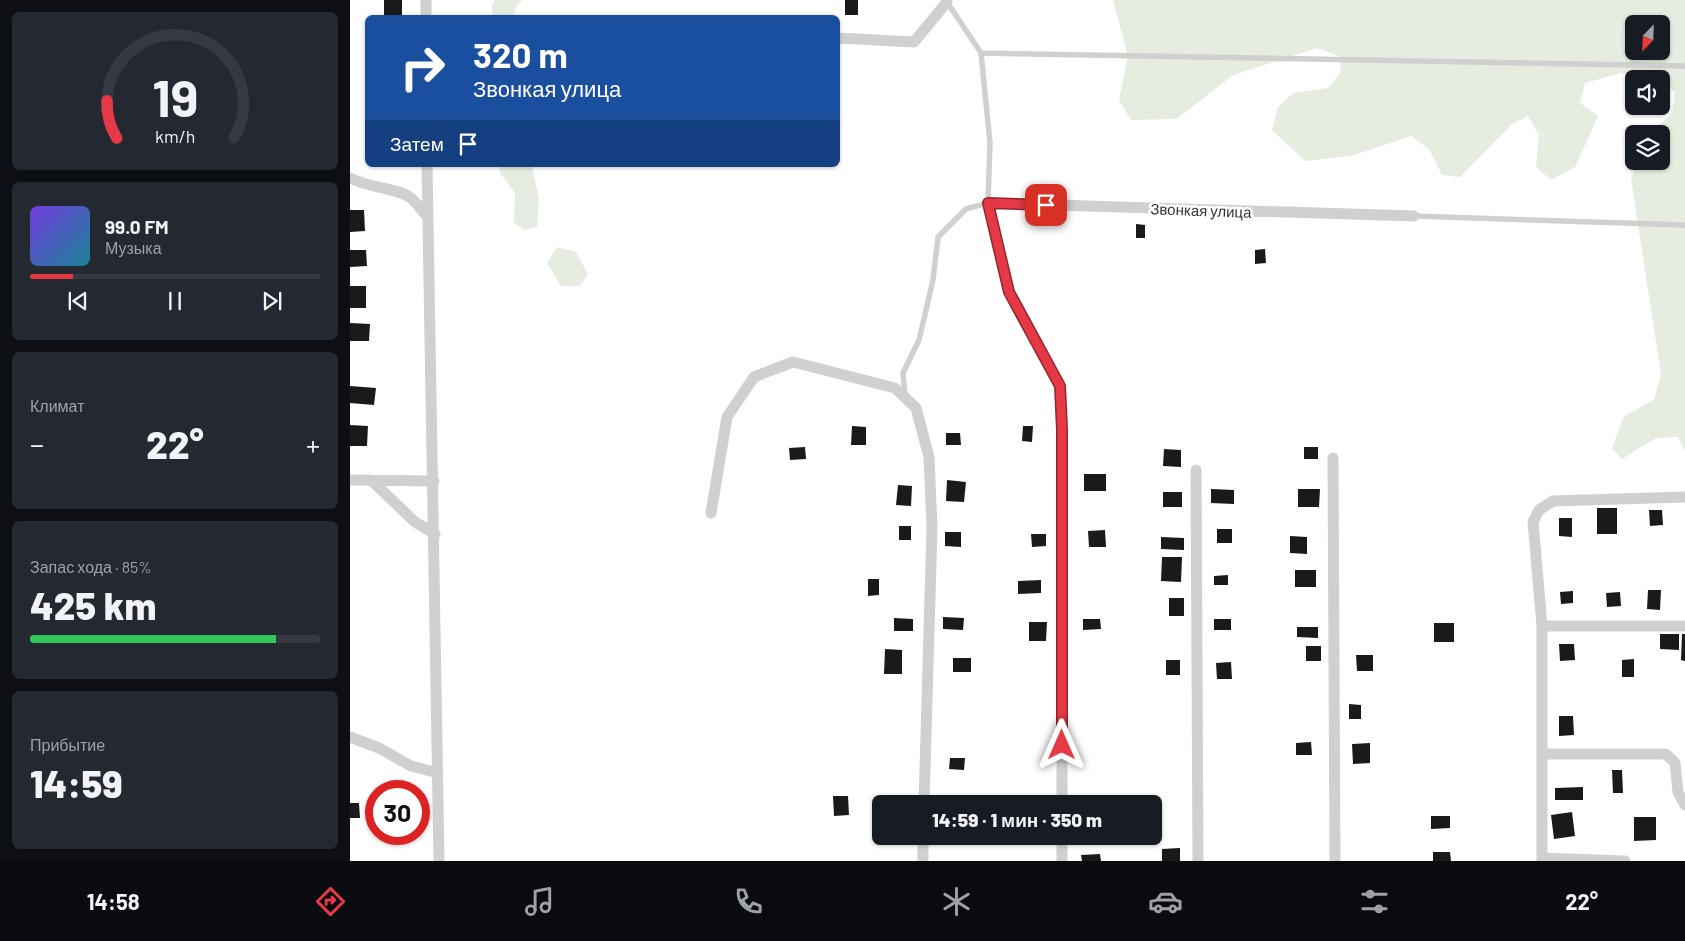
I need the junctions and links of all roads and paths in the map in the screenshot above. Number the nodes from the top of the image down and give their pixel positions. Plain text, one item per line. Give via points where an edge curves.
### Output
1 (426, 0) edge
2 (946, 1) edge
3 (426, 15) edge
4 (840, 38) edge
5 (981, 53) junction
6 (1685, 66) edge
7 (427, 167) edge
8 (350, 178) edge
9 (363, 185) junction
10 (350, 189) edge
11 (988, 203) junction
12 (428, 216) junction
13 (1414, 216) joint
14 (1685, 225) edge
15 (905, 398) junction
16 (1333, 458) dead end
17 (1196, 470) dead end
18 (350, 480) edge
19 (371, 480) junction
20 (434, 481) junction
21 (1685, 497) edge
22 (710, 513) dead end
23 (434, 534) junction
24 (1542, 626) junction
25 (1685, 626) edge
26 (350, 737) edge
27 (1542, 754) junction
28 (438, 773) junction
29 (924, 795) edge
30 (1062, 795) edge
31 (1685, 805) edge
32 (923, 845) edge
33 (1062, 845) edge
34 (1542, 859) edge
35 (439, 861) edge
36 (923, 861) edge
37 (1062, 861) edge
38 (1198, 861) edge
39 (1335, 861) edge
40 (1625, 861) edge

1 - 3 street
2 - 4 street via 914,42
2 - 5 lane
5 - 6 lane
5 - 11 lane via 990,142
7 - 12 street
8 - 9 street
9 - 10 street
9 - 12 street via 399,192 411,198
11 - 13 street, Звонкая улица
11 - 15 lane via 966,209 938,236 933,280 919,340 903,373
11 - 30 street via 1009,292 1060,386
12 - 20 street
13 - 14 lane
15 - 22 street via 895,388 793,362 754,377 728,417
15 - 29 street via 916,408 925,436 930,475 932,527
16 - 39 street
17 - 38 street
18 - 19 street
19 - 20 street
19 - 23 street via 415,522
20 - 23 street
21 - 24 street via 1553,501 1539,510 1533,522 1533,543
23 - 28 street
24 - 25 street
24 - 27 street
26 - 28 street via 379,748 410,766
27 - 31 street via 1666,754 1675,763 1678,792
27 - 34 street
28 - 35 street
32 - 36 street
33 - 37 street
34 - 40 street

